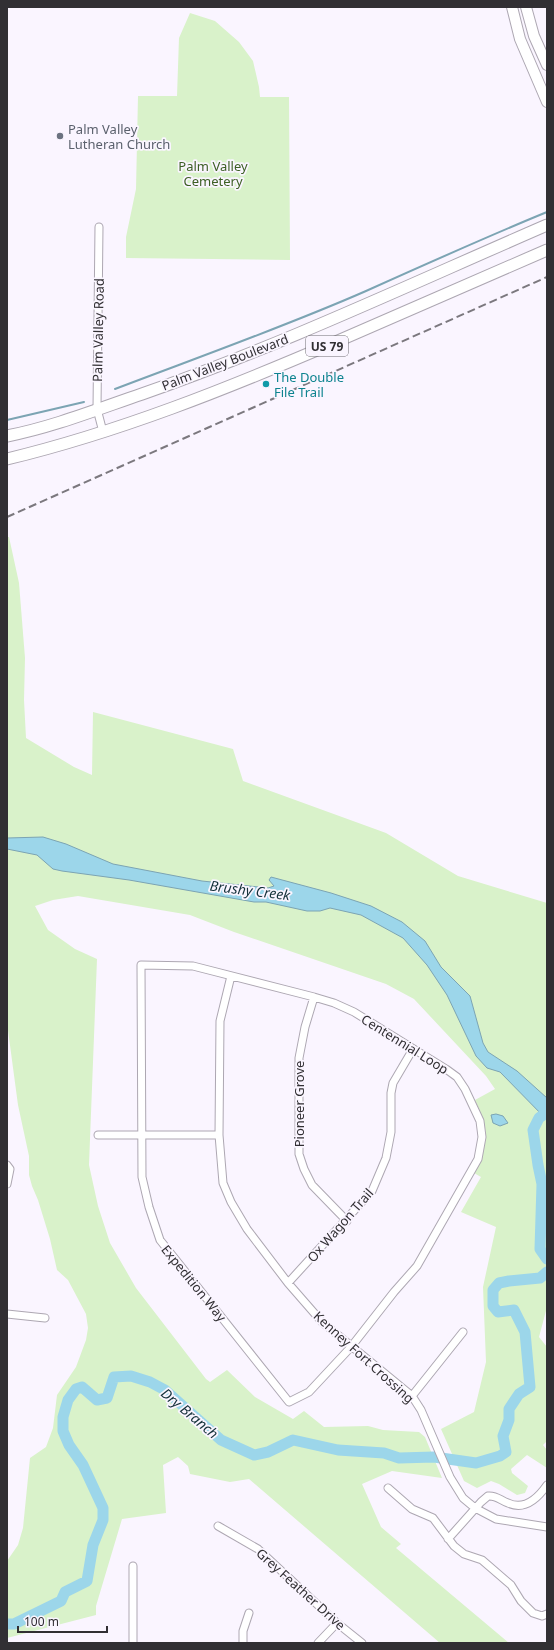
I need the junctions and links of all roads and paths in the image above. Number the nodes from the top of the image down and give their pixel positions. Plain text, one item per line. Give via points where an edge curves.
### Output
1 (512, 7) edge
2 (526, 7) edge
3 (547, 65) edge
4 (547, 102) edge
5 (547, 225) edge
6 (99, 227) dead end
7 (547, 250) edge
8 (97, 410) junction
9 (103, 432) junction
10 (7, 436) edge
11 (7, 459) edge
12 (141, 965) joint
13 (231, 976) junction
14 (314, 997) junction
15 (413, 1049) junction
16 (98, 1135) dead end
17 (142, 1135) junction
18 (219, 1135) junction
19 (7, 1165) edge
20 (7, 1184) edge
21 (346, 1220) junction
22 (288, 1283) junction
23 (7, 1314) edge
24 (45, 1318) dead end
25 (463, 1332) dead end
26 (351, 1347) junction
27 (412, 1396) junction
28 (547, 1485) edge
29 (388, 1488) dead end
30 (475, 1508) junction
31 (218, 1526) dead end
32 (547, 1528) edge
33 (448, 1539) junction
34 (132, 1566) dead end
35 (249, 1613) dead end
36 (547, 1614) edge
37 (337, 1623) junction
38 (133, 1643) edge
39 (244, 1643) edge
40 (318, 1643) edge
41 (362, 1643) edge

1 - 4 main road via 522,45
2 - 3 main road via 534,36
5 - 8 highway, Palm Valley Boulevard / US 79 via 258,350
6 - 8 street, Palm Valley Road
7 - 9 highway, Palm Valley Boulevard / US 79 via 243,382
8 - 9 street, Palm Valley Road
8 - 10 highway, Palm Valley Boulevard / US 79
9 - 11 highway, Palm Valley Boulevard / US 79
12 - 13 street, Centennial Loop via 193,966
12 - 17 street, Expedition Way
13 - 14 street, Centennial Loop
13 - 18 street, Kenney Fort Crossing via 220,1020
14 - 15 street, Centennial Loop via 354,1012
14 - 21 street, Pioneer Grove via 299,1058 299,1154 312,1185
15 - 21 street, Ox Wagon Trail via 391,1093 391,1132 386,1158 372,1191
15 - 26 street, Centennial Loop via 457,1077 465,1089 480,1121 482,1137 478,1159 417,1266
16 - 17 street
17 - 18 street
17 - 26 street, Expedition Way via 142,1177 160,1240 289,1402 309,1392
18 - 22 street, Kenney Fort Crossing via 223,1183 231,1202
19 - 20 street via 10,1169
21 - 22 street, Ox Wagon Trail
22 - 26 street, Kenney Fort Crossing via 322,1322
23 - 24 street
25 - 27 street
26 - 27 street, Kenney Fort Crossing
27 - 30 street, Kenney Fort Crossing via 421,1410 450,1477 462,1498
28 - 30 street via 540,1495 528,1504 515,1505 492,1495 484,1498
29 - 33 street via 412,1509 433,1518
30 - 32 street, Kenney Fort Crossing via 496,1519
30 - 33 street
31 - 37 street, Grey Feather Drive via 258,1549
33 - 36 street via 464,1554 482,1560 511,1585 520,1601 533,1613 542,1616
34 - 38 street
35 - 39 street
37 - 40 street
37 - 41 street, Grey Feather Drive

